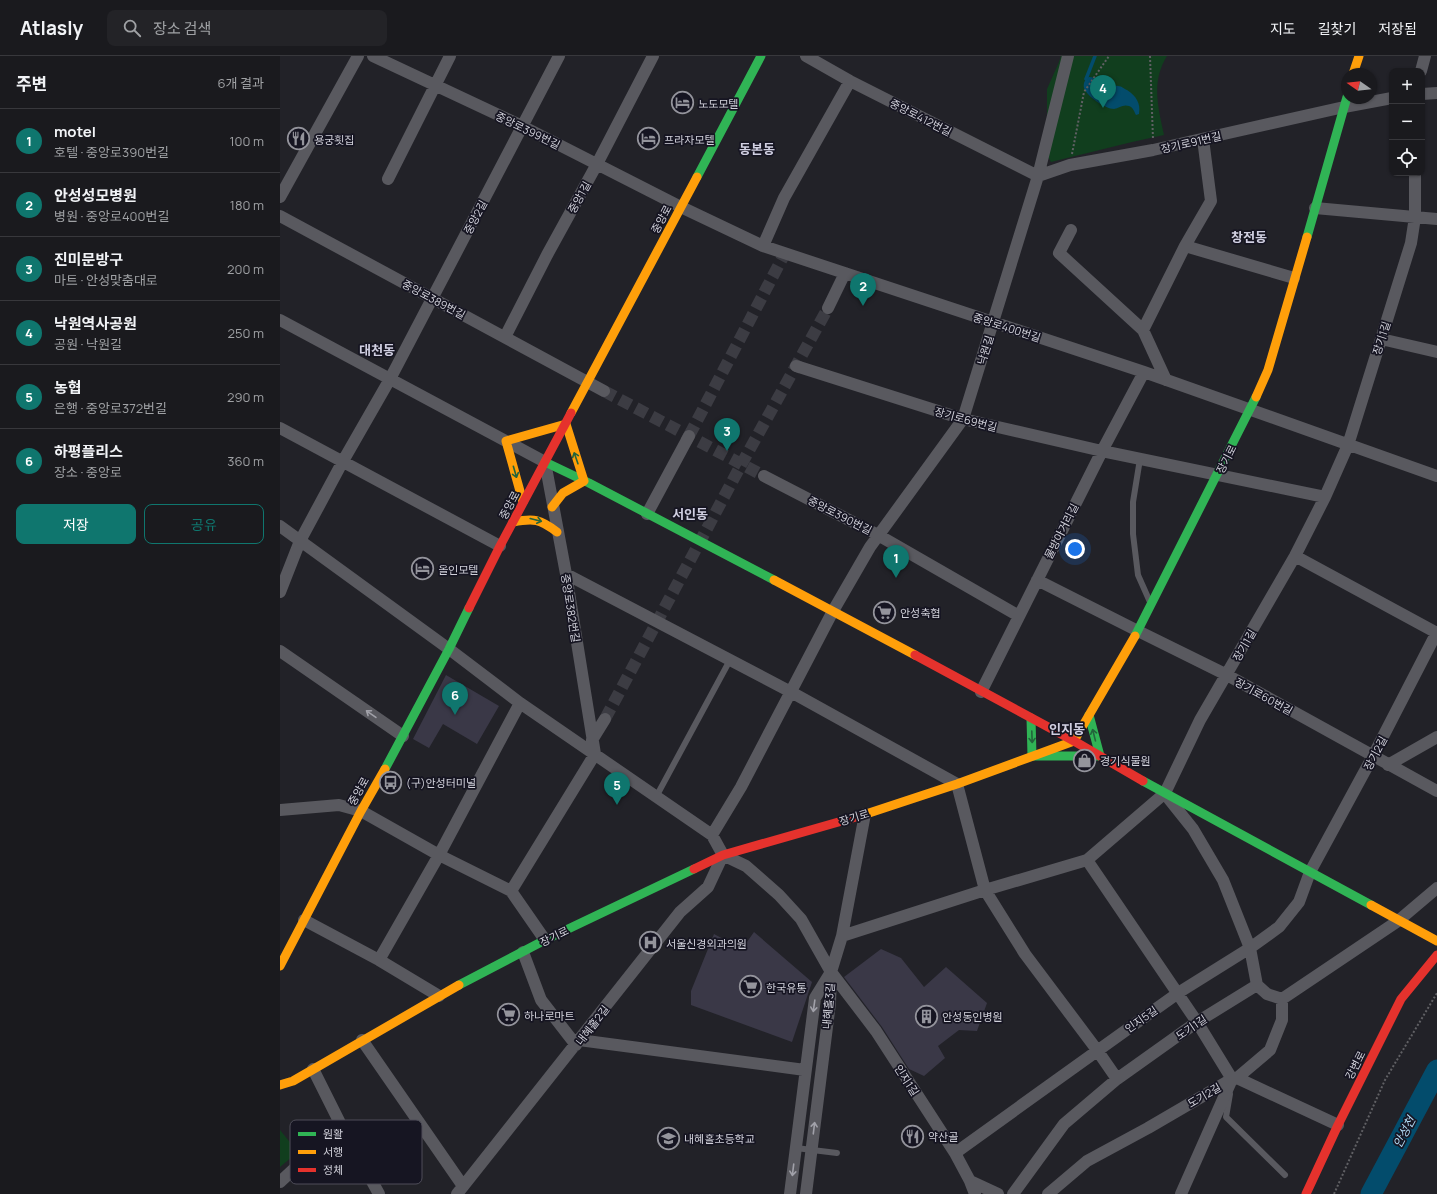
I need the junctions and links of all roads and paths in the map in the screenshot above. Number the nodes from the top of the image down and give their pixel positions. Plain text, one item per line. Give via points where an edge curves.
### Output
1 (358, 56) edge
2 (373, 56) edge
3 (450, 56) edge
4 (559, 56) edge
5 (653, 56) edge
6 (761, 56) edge
7 (806, 56) edge
8 (1068, 56) edge
9 (1109, 56) edge
10 (1150, 56) edge
11 (1359, 56) edge
12 (1425, 56) edge
13 (1356, 68) edge
14 (1422, 68) edge
15 (850, 81) junction
16 (435, 85) junction
17 (1437, 93) edge
18 (1425, 94) edge
19 (1389, 98) edge
20 (1377, 99) edge
21 (1341, 103) edge
22 (1345, 104) edge
23 (522, 126) junction
24 (1203, 139) junction
25 (1153, 150) junction
26 (597, 164) junction
27 (1070, 165) junction
28 (1038, 176) junction
29 (1415, 176) edge
30 (388, 179) dead end
31 (280, 197) edge
32 (681, 207) junction
33 (1315, 208) junction
34 (280, 216) edge
35 (1415, 217) junction
36 (1437, 219) edge
37 (1071, 230) dead end
38 (763, 246) junction
39 (1185, 246) junction
40 (845, 273) junction
41 (1294, 278) junction
42 (433, 298) junction
43 (828, 308) tunnel mouth
44 (280, 320) edge
45 (993, 323) junction
46 (1143, 330) junction
47 (504, 337) junction
48 (1381, 340) junction
49 (1437, 352) edge
50 (796, 366) dead end
51 (1144, 372) junction
52 (390, 379) junction
53 (1166, 380) junction
54 (588, 382) junction
55 (604, 391) tunnel mouth
56 (1251, 410) junction
57 (963, 420) junction
58 (566, 424) junction
59 (280, 428) edge
60 (689, 436) tunnel mouth
61 (506, 441) junction
62 (1348, 445) junction
63 (1102, 452) junction
64 (1140, 459) junction
65 (343, 461) junction
66 (545, 462) junction
67 (1218, 474) junction
68 (764, 476) tunnel mouth
69 (1437, 476) edge
70 (584, 481) junction
71 (1325, 497) junction
72 (524, 502) junction
73 (552, 507) junction
74 (647, 514) junction
75 (513, 522) junction
76 (280, 526) edge
77 (557, 532) junction
78 (878, 535) junction
79 (300, 541) junction
80 (500, 546) junction
81 (1295, 556) junction
82 (566, 574) junction
83 (1037, 580) junction
84 (280, 592) edge
85 (1151, 605) junction
86 (833, 611) junction
87 (1019, 616) junction
88 (1138, 631) junction
89 (1437, 633) edge
90 (449, 649) junction
91 (280, 651) edge
92 (730, 660) junction
93 (1226, 675) junction
94 (791, 692) junction
95 (981, 692) junction
96 (520, 703) junction
97 (1089, 715) junction
98 (1031, 718) junction
99 (604, 719) tunnel mouth
100 (403, 736) junction
101 (1437, 737) edge
102 (592, 740) junction
103 (1074, 741) junction
104 (595, 754) junction
105 (1032, 756) junction
106 (1100, 756) junction
107 (1373, 756) junction
108 (1388, 764) junction
109 (957, 784) junction
110 (1437, 791) edge
111 (1165, 793) junction
112 (656, 797) junction
113 (280, 810) edge
114 (361, 810) junction
115 (865, 814) junction
116 (712, 835) junction
117 (439, 855) junction
118 (723, 855) junction
119 (1087, 860) junction
120 (1310, 872) junction
121 (1437, 888) edge
122 (985, 890) junction
123 (511, 891) junction
124 (304, 920) junction
125 (1398, 921) junction
126 (842, 936) junction
127 (545, 940) junction
128 (1437, 941) edge
129 (1250, 948) junction
130 (523, 952) junction
131 (1437, 955) edge
132 (380, 960) junction
133 (280, 966) edge
134 (831, 972) junction
135 (1256, 986) junction
136 (1178, 993) junction
137 (1437, 993) edge
138 (439, 996) junction
139 (1282, 999) junction
140 (1197, 1022) junction
141 (362, 1040) junction
142 (578, 1043) junction
143 (1098, 1050) junction
144 (313, 1069) junction
145 (805, 1070) junction
146 (1117, 1079) junction
147 (1234, 1079) junction
148 (285, 1082) edge
149 (280, 1093) edge
150 (338, 1120) edge
151 (414, 1120) edge
152 (1338, 1125) junction
153 (422, 1132) edge
154 (796, 1148) junction
155 (811, 1150) junction
156 (838, 1153) dead end
157 (955, 1154) junction
158 (290, 1173) edge
159 (1285, 1175) dead end
160 (280, 1182) edge
161 (970, 1182) junction
162 (373, 1184) edge
163 (460, 1190) edge
164 (379, 1194) edge
165 (790, 1194) edge
166 (806, 1194) edge
167 (975, 1194) edge
168 (998, 1194) edge
169 (1013, 1194) edge
170 (1048, 1194) edge
171 (1181, 1194) edge
172 (1306, 1194) edge
173 (1334, 1194) edge

1 - 31 street
2 - 16 street, 중앙로399번길
3 - 16 street
4 - 23 street, 중앙2길
5 - 26 street, 중앙1길
6 - 32 main road, 중앙로
7 - 15 street, 중앙로412번길
8 - 28 street, 낙원길
9 - 27 path via 1084,92
10 - 25 path
11 - 13 main road
12 - 14 street
15 - 28 street, 중앙로412번길
15 - 38 street via 784,198
16 - 23 street, 중앙로399번길
16 - 30 street
17 - 18 street
19 - 20 street, 장기로91번길
21 - 24 street, 장기로91번길
22 - 33 main road, 장기로
23 - 26 street, 중앙로399번길
23 - 42 street, 중앙2길
24 - 25 street, 장기로91번길
24 - 39 street via 1211,202
25 - 27 street, 장기로91번길
26 - 32 street, 중앙로399번길
26 - 47 street, 중앙1길
27 - 28 street, 장기로91번길
28 - 45 street, 낙원길
29 - 35 street, 장기1길
32 - 38 street, 중앙로400번길
32 - 54 main road, 중앙로
33 - 35 street
33 - 41 main road, 장기로
34 - 42 street, 중앙로389번길
35 - 36 street
35 - 48 street, 장기1길 via 1411,243
37 - 46 street via 1059,253
38 - 40 street, 중앙로400번길
39 - 41 street
39 - 46 street
40 - 43 street
40 - 45 street, 중앙로400번길
41 - 56 main road, 장기로 via 1268,370
42 - 47 street, 중앙로389번길
42 - 52 street, 중앙2길
44 - 52 street
45 - 51 street, 중앙로400번길
45 - 57 street, 낙원길
46 - 53 street
47 - 54 street, 중앙로389번길
48 - 49 street
48 - 62 street, 장기1길
50 - 57 street, 장기로69번길
51 - 53 street, 중앙로400번길
51 - 63 street, 물방아거리길
52 - 61 street
52 - 65 street, 중앙2길
53 - 56 street, 중앙로400번길
54 - 55 street
54 - 58 main road, 중앙로
56 - 62 street, 중앙로400번길
56 - 67 main road, 장기로
57 - 63 street, 장기로69번길
57 - 78 street, 낙원길
58 - 61 main road
58 - 66 main road, 중앙로
70 -> 58 main road
59 - 65 street
60 - 74 street
61 - 66 street
61 -> 72 main road
62 - 69 street, 중앙로400번길
62 - 71 street, 장기1길
63 - 64 street, 장기로69번길
63 - 83 street, 물방아거리길
64 - 67 street, 장기로69번길
64 - 85 lane via 1133,502 1132,534 1138,575
65 - 79 street, 중앙2길
65 - 80 street
66 - 70 main road
66 - 72 main road, 중앙로
66 - 73 street, 중앙로382번길
67 - 71 street
67 - 85 main road, 장기로
68 - 78 street, 중앙로390번길
70 - 73 main road via 563,493
70 - 74 main road
71 - 81 street, 장기1길
72 - 75 main road, 중앙로
73 - 77 street, 중앙로382번길
74 - 86 main road
75 -> 77 main road via 530,518 540,519
75 - 80 main road, 중앙로
76 - 79 street
77 - 82 street, 중앙로382번길
78 - 86 street, 낙원길
78 - 87 street, 중앙로390번길
79 - 84 street, 중앙2길
79 - 90 street
80 - 90 main road, 중앙로
81 - 89 street
81 - 93 street, 장기1길
82 - 92 street
82 - 102 street, 중앙로382번길
83 - 87 street, 물방아거리길
83 - 88 street
85 - 88 main road, 장기로
86 - 94 street, 낙원길
86 - 95 main road
87 - 95 street, 물방아거리길
88 - 93 street, 장기로60번길
88 - 97 main road, 장기로
89 - 107 street, 장기2길
90 - 96 street
90 - 100 main road, 중앙로
100 -> 91 street
92 - 94 street
92 - 112 lane
93 - 107 street, 장기로60번길
93 - 111 street, 장기1길 via 1200,720
94 - 109 street
94 - 116 street, 낙원길
95 - 98 main road
96 - 104 street
96 - 117 street
97 - 103 main road, 장기로
106 -> 97 main road
98 - 103 main road
98 -> 105 main road
99 - 102 street
100 - 114 main road, 중앙로
101 - 108 street
102 - 104 street, 중앙로382번길
103 - 105 main road, 장기로
103 - 106 main road
104 - 112 street
104 - 123 street
105 - 106 main road
105 - 109 main road, 장기로
106 - 111 main road
107 - 108 street, 장기로60번길
107 - 120 street, 장기2길
108 - 110 street, 장기로60번길
109 - 115 main road, 장기로
109 - 122 street
111 - 119 street
111 - 120 main road
111 - 129 street via 1193,829 1224,880
112 - 116 street
113 - 114 street via 340,805
114 - 117 street
114 - 124 main road, 중앙로
115 - 118 main road, 장기로
115 - 126 street
116 - 118 street
117 - 123 street
117 - 132 street
118 - 127 main road, 장기로
118 - 134 street, 인지1길 via 746,866 779,895 800,919
118 - 142 street, 내혜홀2길 via 708,887 680,912
119 - 122 street
119 - 136 street
120 - 125 main road
120 - 129 street, 인지5길 via 1299,902 1278,928
121 - 125 street
122 - 126 street
122 - 143 street via 1025,954
123 - 127 street
124 - 132 street
124 - 133 main road, 중앙로
125 - 128 main road
125 - 139 street
126 - 134 street
127 - 130 main road, 장기로
129 - 135 street
129 - 136 street, 인지5길
130 - 138 main road, 장기로
130 - 142 street via 541,1000
131 - 152 main road, 강변로 via 1402,999
132 - 138 street
134 -> 145 street, 내혜홀3길 via 815,998
155 -> 134 street, 내혜홀3길 via 830,1003
134 - 157 street, 인지1길 via 876,1031
135 - 139 street via 1267,994
135 - 140 street, 도기1길
136 - 140 street
136 - 143 street, 인지5길
137 - 173 path via 1385,1080
138 - 141 main road, 장기로
139 - 147 street, 도기2길 via 1282,1020 1270,1050
140 - 146 street, 도기1길
140 - 147 street
141 - 144 main road, 장기로
141 - 151 street
142 - 145 street
142 - 163 street, 내혜홀2길
143 - 146 street
143 - 157 street, 인지5길
144 - 148 main road, 장기로
144 - 150 street
145 - 154 street, 내혜홀3길
146 - 169 street, 도기1길 via 1064,1124
147 - 152 street
147 - 159 lane via 1226,1117
147 - 170 street, 도기2길 via 1087,1161
147 - 171 street
148 - 149 main road, 장기로
152 - 172 main road, 강변로
153 - 163 street
154 - 155 lane
154 -> 165 street, 내혜홀3길
155 - 156 lane
155 - 166 street, 내혜홀3길
157 - 161 street, 인지1길
158 - 160 street
161 - 167 street, 인지1길
161 - 168 street
162 - 164 street

